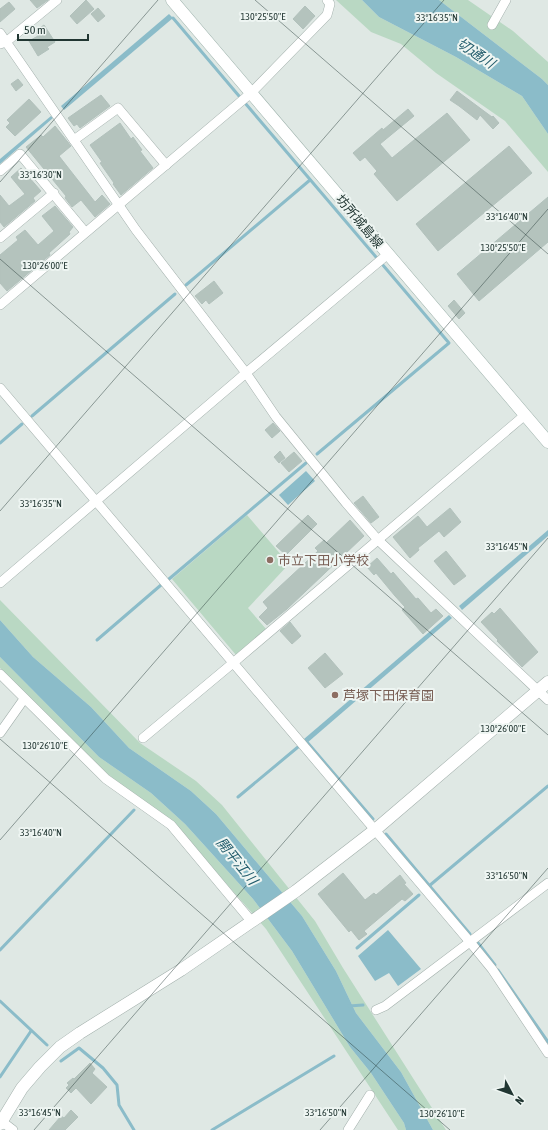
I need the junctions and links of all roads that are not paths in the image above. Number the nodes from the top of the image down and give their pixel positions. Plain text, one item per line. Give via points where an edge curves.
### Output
1 (57, 0) edge
2 (172, 0) edge
3 (328, 0) edge
4 (506, 0) edge
5 (492, 25) dead end
6 (0, 33) edge
7 (3, 43) edge
8 (251, 93) junction
9 (74, 140) junction
10 (166, 165) junction
11 (0, 171) edge
12 (54, 193) junction
13 (118, 205) junction
14 (85, 232) junction
15 (0, 238) edge
16 (388, 254) junction
17 (0, 305) edge
18 (246, 373) junction
19 (0, 388) edge
20 (525, 415) junction
21 (548, 442) edge
22 (96, 501) junction
23 (378, 540) junction
24 (0, 583) edge
25 (233, 663) junction
26 (0, 674) edge
27 (548, 682) edge
28 (538, 691) junction
29 (24, 699) junction
30 (548, 700) edge
31 (0, 733) edge
32 (143, 738) dead end
33 (375, 830) junction
34 (548, 883) edge
35 (254, 921) junction
36 (470, 942) junction
37 (376, 1010) dead end
38 (548, 1053) edge
39 (370, 1095) dead end
40 (0, 1122) edge
41 (13, 1130) edge
42 (348, 1130) edge

1 - 7 street
2 - 8 street, 坊所城島線
3 - 8 street via 330,4 327,15
4 - 5 street
6 - 7 street
7 - 9 street
8 - 10 street
8 - 16 street, 坊所城島線
9 - 10 street via 118,108
9 - 13 street
10 - 13 street
11 - 12 street via 20,154
12 - 14 street
12 - 15 street
13 - 14 street
13 - 18 street
14 - 17 street
16 - 18 street
16 - 20 street, 坊所城島線
18 - 22 street
18 - 23 street via 276,417
19 - 22 street
20 - 21 street, 坊所城島線
20 - 23 street
22 - 24 street
22 - 25 street
23 - 25 street
23 - 28 street
25 - 32 street
25 - 33 street
26 - 29 street
27 - 28 street
28 - 30 street
28 - 33 street
29 - 31 street
29 - 35 street via 106,778 171,825
33 - 35 street
33 - 36 street
34 - 36 street
35 - 40 street via 60,1047 22,1088
36 - 37 street via 385,1006
36 - 38 street via 492,969
39 - 42 street
40 - 41 street

